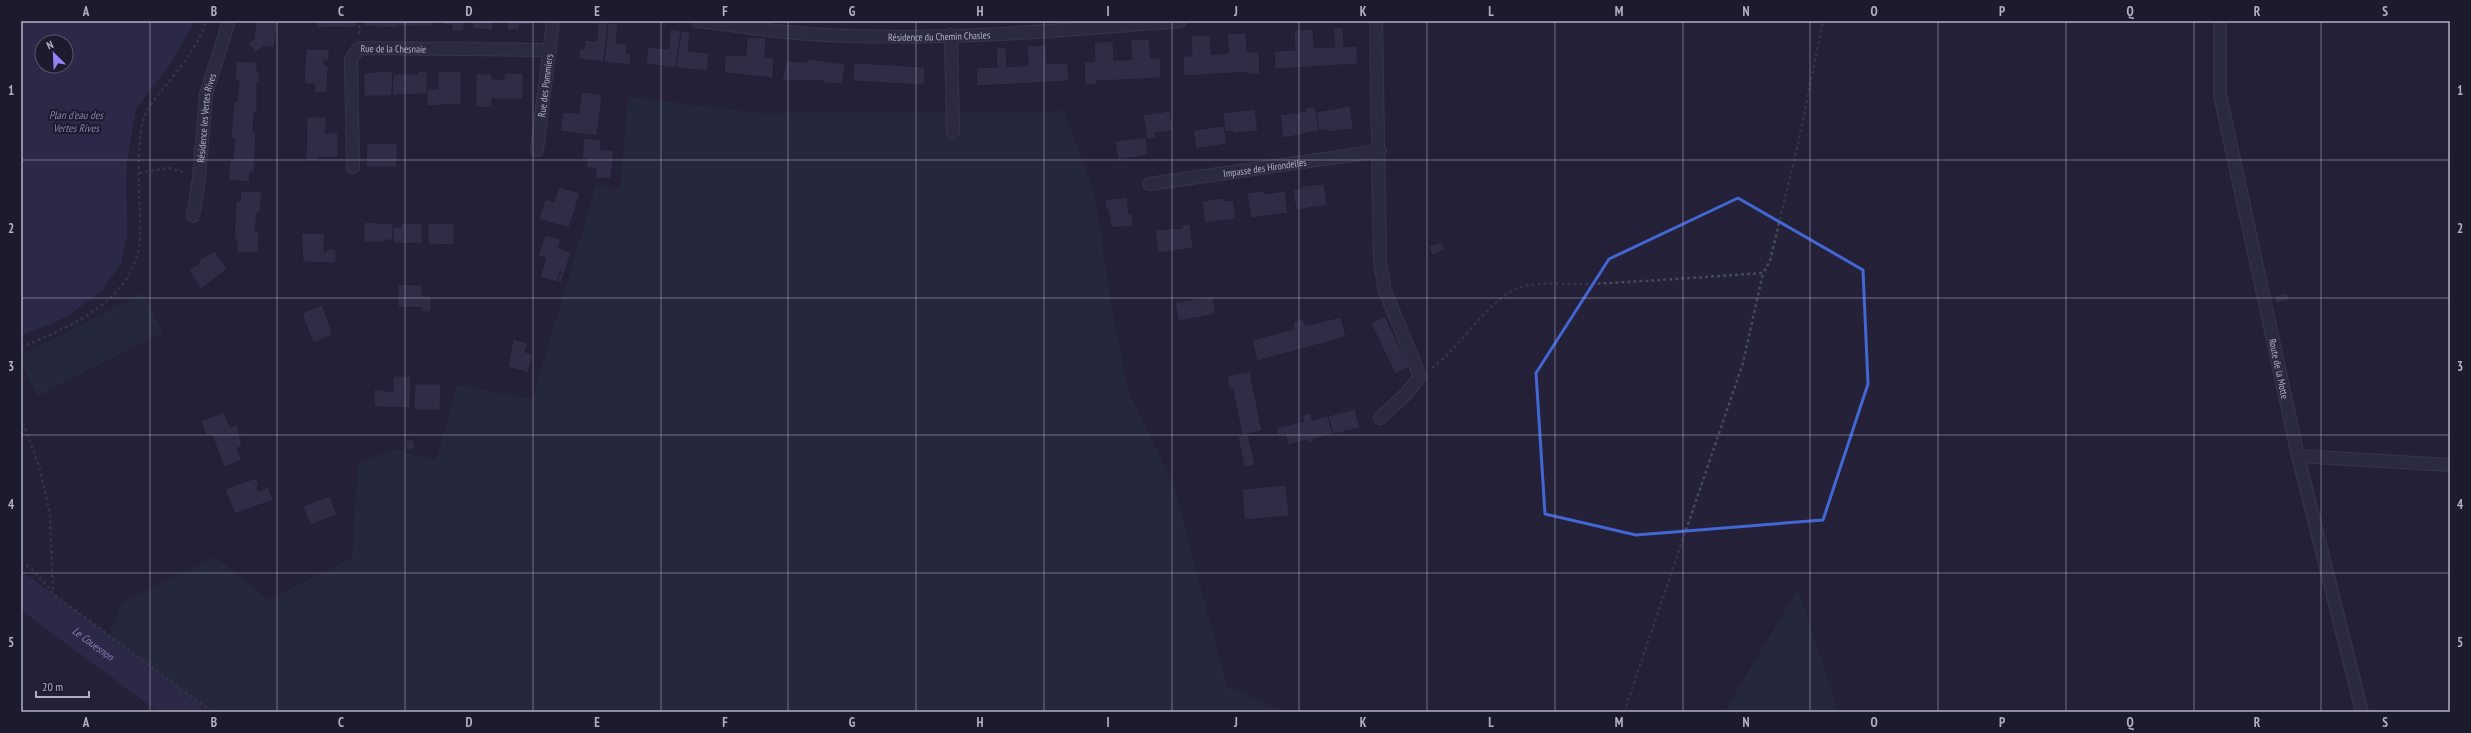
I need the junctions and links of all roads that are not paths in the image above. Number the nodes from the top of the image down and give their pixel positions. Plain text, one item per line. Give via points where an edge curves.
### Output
1 (229, 21) edge
2 (553, 21) edge
3 (698, 21) edge
4 (1180, 21) edge
5 (1376, 21) edge
6 (2220, 21) edge
7 (951, 35) junction
8 (550, 50) junction
9 (954, 132) dead end
10 (537, 150) dead end
11 (1380, 151) junction
12 (353, 167) dead end
13 (1149, 184) dead end
14 (193, 216) dead end
15 (1380, 418) dead end
16 (2298, 456) junction
17 (2450, 465) edge
18 (2362, 712) edge

1 - 14 street, Résidence les Vertes Rives via 206,94 200,170
2 - 8 street, Rue des Pommiers
3 - 7 street, Résidence du Chemin Chasles via 809,34
4 - 7 street, Résidence du Chemin Chasles
5 - 11 street
6 - 16 street, Route de la Motte via 2220,95
7 - 9 street
8 - 10 street, Rue des Pommiers
8 - 12 street, Rue de la Chesnaie via 359,48 350,59
11 - 13 street, Impasse des Hirondelles
11 - 15 street via 1380,262 1385,291 1420,377
16 - 17 street
16 - 18 street, Route de la Motte

